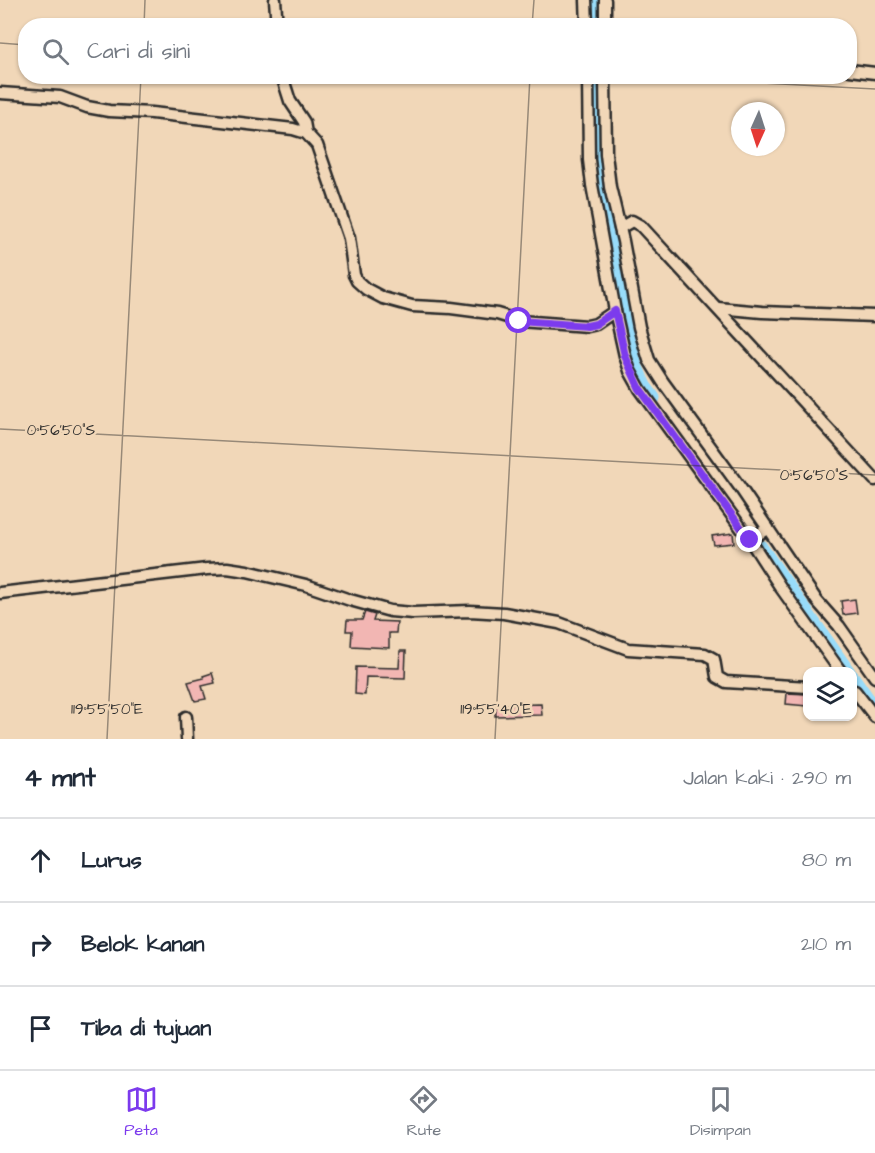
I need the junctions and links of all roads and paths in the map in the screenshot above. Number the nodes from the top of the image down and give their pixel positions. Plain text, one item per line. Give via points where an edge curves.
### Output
1 (275, 0) edge
2 (586, 0) edge
3 (604, 0) edge
4 (276, 18) edge
5 (587, 18) edge
6 (605, 18) edge
7 (857, 71) edge
8 (875, 73) edge
9 (285, 84) edge
10 (588, 84) edge
11 (605, 84) edge
12 (0, 93) edge
13 (306, 133) junction
14 (620, 228) junction
15 (621, 243) junction
16 (604, 248) junction
17 (718, 308) junction
18 (615, 311) junction
19 (875, 316) edge
20 (875, 480) edge
21 (759, 534) junction
22 (0, 593) edge
23 (837, 667) edge
24 (875, 677) edge
25 (803, 687) edge
26 (857, 695) edge
27 (186, 717) dead end
28 (875, 717) edge
29 (187, 739) edge

1 - 4 street
2 - 5 street
3 - 6 street
7 - 8 street
9 - 13 street
10 - 16 street via 589,160
11 - 14 street via 607,166
12 - 13 street via 60,97 109,111 252,123
13 - 18 street via 317,145 349,238 354,275 372,293 412,306 570,325 596,324
14 - 15 street
14 - 17 street via 637,222
15 - 16 street
15 - 21 street via 649,360
16 - 18 street
17 - 19 street
17 - 20 street
18 - 21 street via 625,356 640,389
21 - 23 street via 781,588
21 - 24 street via 839,626
22 - 25 street via 207,569 237,569 390,611 490,611 559,623 628,649 705,654 713,657 717,677 726,682
26 - 28 street
27 - 29 street

